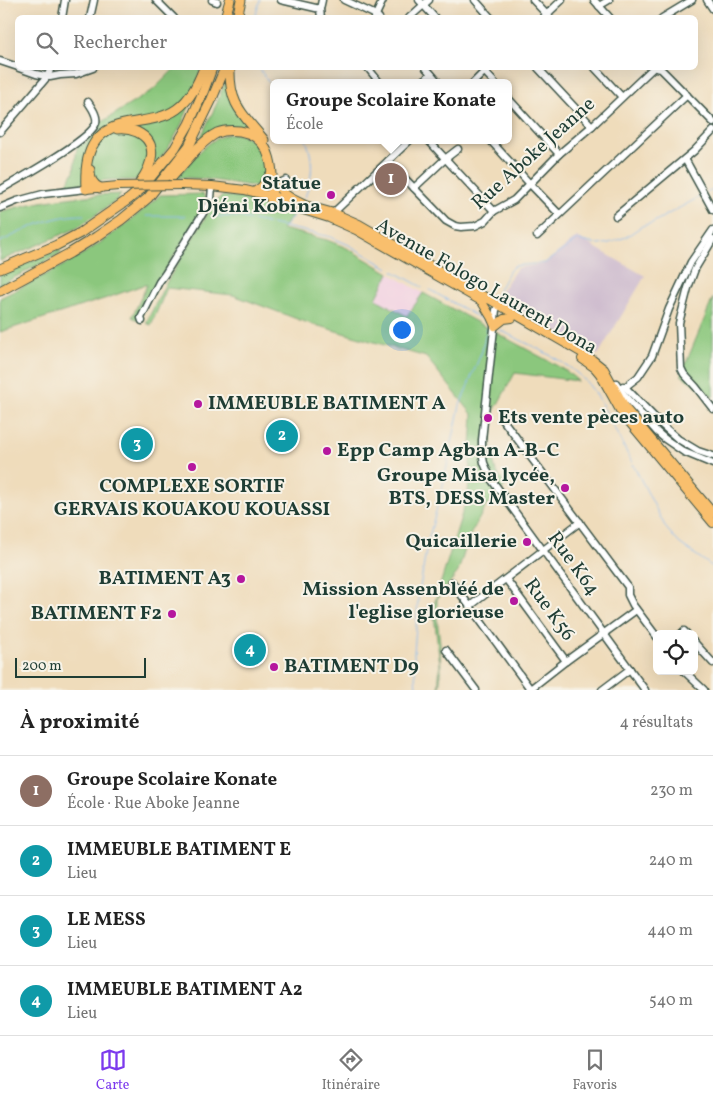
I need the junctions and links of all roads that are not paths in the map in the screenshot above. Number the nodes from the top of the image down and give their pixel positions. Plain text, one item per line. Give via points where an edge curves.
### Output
1 (65, 0) edge
2 (94, 0) edge
3 (230, 0) edge
4 (241, 0) edge
5 (281, 0) edge
6 (322, 0) edge
7 (344, 0) edge
8 (383, 0) edge
9 (429, 0) edge
10 (475, 0) edge
11 (534, 0) edge
12 (562, 0) edge
13 (594, 0) edge
14 (609, 0) edge
15 (692, 0) edge
16 (707, 0) edge
17 (159, 1) edge
18 (421, 3) edge
19 (599, 6) junction
20 (320, 9) junction
21 (713, 9) edge
22 (62, 15) edge
23 (91, 15) edge
24 (171, 15) edge
25 (226, 15) edge
26 (238, 15) edge
27 (321, 15) edge
28 (373, 15) edge
29 (378, 15) edge
30 (411, 15) edge
31 (432, 15) edge
32 (489, 15) edge
33 (546, 15) edge
34 (548, 15) edge
35 (607, 15) edge
36 (667, 15) edge
37 (0, 61) edge
38 (15, 66) edge
39 (27, 70) edge
40 (50, 70) edge
41 (87, 70) edge
42 (203, 70) edge
43 (211, 70) edge
44 (224, 70) edge
45 (230, 70) edge
46 (428, 70) edge
47 (540, 70) edge
48 (597, 70) edge
49 (653, 70) edge
50 (662, 70) edge
51 (431, 74) junction
52 (47, 77) junction
53 (425, 79) edge
54 (435, 79) edge
55 (687, 95) junction
56 (622, 97) junction
57 (88, 102) dead end
58 (512, 102) edge
59 (713, 122) edge
60 (592, 126) junction
61 (713, 131) edge
62 (0, 132) edge
63 (406, 144) edge
64 (432, 144) edge
65 (494, 144) edge
66 (458, 149) dead end
67 (559, 154) junction
68 (445, 159) junction
69 (685, 159) junction
70 (388, 160) junction
71 (271, 172) junction
72 (88, 177) junction
73 (286, 180) dead end
74 (277, 184) junction
75 (530, 184) junction
76 (209, 188) junction
77 (414, 188) junction
78 (90, 189) junction
79 (0, 190) edge
80 (255, 192) junction
81 (148, 198) junction
82 (129, 199) junction
83 (274, 199) junction
84 (304, 205) junction
85 (0, 208) edge
86 (713, 210) edge
87 (494, 211) junction
88 (559, 214) junction
89 (331, 215) junction
90 (616, 216) dead end
91 (713, 230) edge
92 (536, 236) dead end
93 (713, 239) edge
94 (0, 269) edge
95 (165, 274) junction
96 (0, 291) edge
97 (482, 302) junction
98 (498, 307) junction
99 (512, 318) junction
100 (495, 326) junction
101 (607, 380) junction
102 (616, 384) junction
103 (625, 387) junction
104 (713, 409) edge
105 (503, 420) dead end
106 (713, 456) edge
107 (713, 464) edge
108 (713, 513) edge
109 (580, 522) junction
110 (713, 523) edge
111 (543, 550) junction
112 (506, 579) junction
113 (452, 582) dead end
114 (470, 606) junction
115 (636, 610) junction
116 (603, 633) junction
117 (653, 633) edge
118 (698, 646) edge
119 (446, 650) dead end
120 (566, 661) junction
121 (713, 663) edge
122 (630, 669) junction
123 (688, 675) edge
124 (476, 690) edge
125 (530, 690) edge
126 (602, 690) edge
127 (645, 690) edge
128 (704, 690) edge

1 - 22 street
2 - 23 street
3 - 25 highway
4 - 26 highway
5 - 20 street
6 - 20 street
7 - 28 street
8 - 29 street
9 - 18 street
10 - 32 street
11 - 33 street
12 - 34 street
13 - 19 street
14 - 19 street
15 - 36 street
16 - 21 street
17 - 24 street
18 - 30 street
18 - 31 street
19 - 35 street
20 - 27 street
37 - 38 street
39 - 52 street
40 - 52 street
41 - 52 street
42 - 72 highway via 194,90 176,110 163,116 115,126 101,135 88,156
43 - 82 highway via 189,124 175,148
44 - 81 highway via 189,146
45 - 74 highway via 235,103 269,146
46 - 51 street
47 - 60 street
48 - 56 street
49 - 56 street, Rue Aboke Jeanne
50 - 55 street
51 - 53 street
51 - 54 street
52 - 62 street
55 - 59 street
55 - 88 street
56 - 60 street, Rue Aboke Jeanne
57 - 79 street via 97,120 91,131
58 - 67 street
60 - 67 street, Rue Aboke Jeanne
61 - 69 street
63 - 70 street
64 - 68 street
65 - 75 street
66 - 68 street
67 - 75 street, Rue Aboke Jeanne
68 - 77 street
68 - 87 street
69 - 86 street
69 - 90 street
70 - 77 street, Rue Aboke Jeanne
70 - 89 street
71 - 80 highway
71 - 81 highway via 268,152 258,139 245,132 225,130 206,141
71 - 83 highway
72 - 78 highway
72 - 78 highway via 94,184
72 - 82 highway via 98,145 108,133 124,128 138,133 150,144 152,159
73 - 74 street
74 - 83 highway
74 - 84 highway via 286,196
75 - 87 street, Rue Aboke Jeanne via 514,200
75 - 88 street
76 - 78 main road, Avenue Fologo Laurent Dona, bridge via 181,185
76 - 80 main road, Avenue Fologo Laurent Dona
76 - 83 main road, Avenue Fologo Laurent Dona
76 - 95 street via 208,205
77 - 87 street, Rue Aboke Jeanne via 455,226 480,225
78 - 85 street, Avenue Fologo Laurent Dona via 43,194
80 - 83 main road, Avenue Fologo Laurent Dona
81 - 96 highway via 70,253
82 - 94 highway via 80,233
83 - 84 main road, Avenue Fologo Laurent Dona
83 - 89 main road, Avenue Fologo Laurent Dona
84 - 89 main road, Avenue Fologo Laurent Dona
88 - 92 street
89 - 97 main road, Avenue Fologo Laurent Dona
89 - 98 main road, Avenue Fologo Laurent Dona via 360,224
91 - 103 street via 691,262 652,356 638,377
93 - 104 street via 695,269 679,323 681,368
95 - 95 street via 150,298 142,321
97 - 98 main road, Avenue Fologo Laurent Dona
97 - 100 main road
98 - 99 main road, Avenue Fologo Laurent Dona
98 - 100 street, Rue K64
98 - 101 main road, Avenue Fologo Laurent Dona via 589,357 604,369
99 - 100 main road via 504,319
99 - 101 main road, Avenue Fologo Laurent Dona via 586,362
100 - 111 street, Rue K64 via 482,440 484,463 491,479
101 - 102 street
101 - 108 main road, Avenue Fologo Laurent Dona via 626,410
101 - 110 main road, Avenue Fologo Laurent Dona via 622,412
102 - 103 street
102 - 107 street via 665,439 684,452
103 - 106 street via 678,439
105 - 109 street
109 - 111 street
109 - 115 street via 628,587 628,595
111 - 112 street
111 - 116 street, Rue K64
112 - 114 street
112 - 120 street, Rue K56
113 - 114 street
114 - 125 street
115 - 116 street
115 - 117 street
116 - 120 street
116 - 122 street, Rue K64
118 - 121 street
119 - 124 street
120 - 125 street
122 - 126 street
122 - 127 street, Rue K64
123 - 128 street

